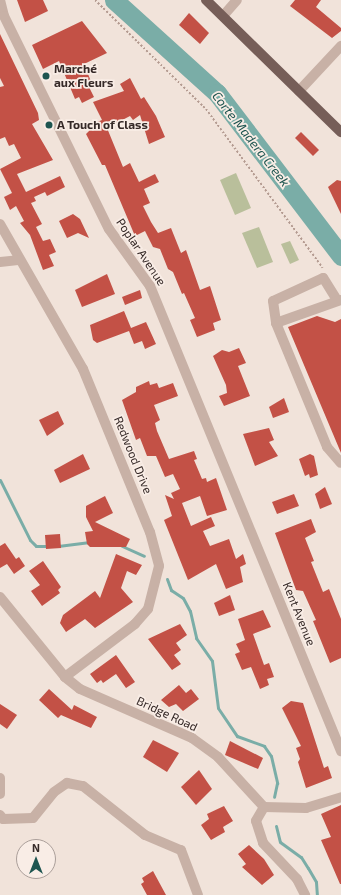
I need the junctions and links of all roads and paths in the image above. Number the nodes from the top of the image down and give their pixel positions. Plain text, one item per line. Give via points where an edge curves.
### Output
1 (0, 0) edge
2 (95, 0) edge
3 (206, 0) edge
4 (237, 0) edge
5 (223, 16) junction
6 (2, 17) edge
7 (341, 46) edge
8 (299, 91) junction
9 (341, 132) edge
10 (0, 224) edge
11 (18, 260) junction
12 (0, 262) edge
13 (327, 272) dead end
14 (339, 300) edge
15 (276, 323) junction
16 (341, 463) edge
17 (231, 487) joint
18 (0, 597) edge
19 (65, 677) junction
20 (341, 752) edge
21 (0, 778) edge
22 (0, 794) edge
23 (341, 797) edge
24 (264, 807) junction
25 (0, 815) edge
26 (198, 895) edge
27 (305, 895) edge

1 - 6 street, Poplar Avenue
2 - 13 path via 206,109
3 - 5 main road
4 - 5 street
5 - 8 main road
6 - 17 street, Poplar Avenue via 109,229 150,286
7 - 8 street
8 - 9 main road
10 - 11 street, Redwood Drive
11 - 12 street
11 - 19 street, Redwood Drive via 83,369 150,532 158,566 152,600 140,619
14 - 15 street
14 - 15 street via 323,278 273,301
15 - 16 street via 326,447
17 - 20 street, Kent Avenue
18 - 19 street, Bridge Road
19 - 24 street, Bridge Road via 80,689 192,738 218,757
21 - 22 street
23 - 24 street via 306,808
24 - 27 street via 256,821 263,843 297,879
25 - 26 street via 3,819 33,818 54,792 68,783 83,786 145,835 181,850

